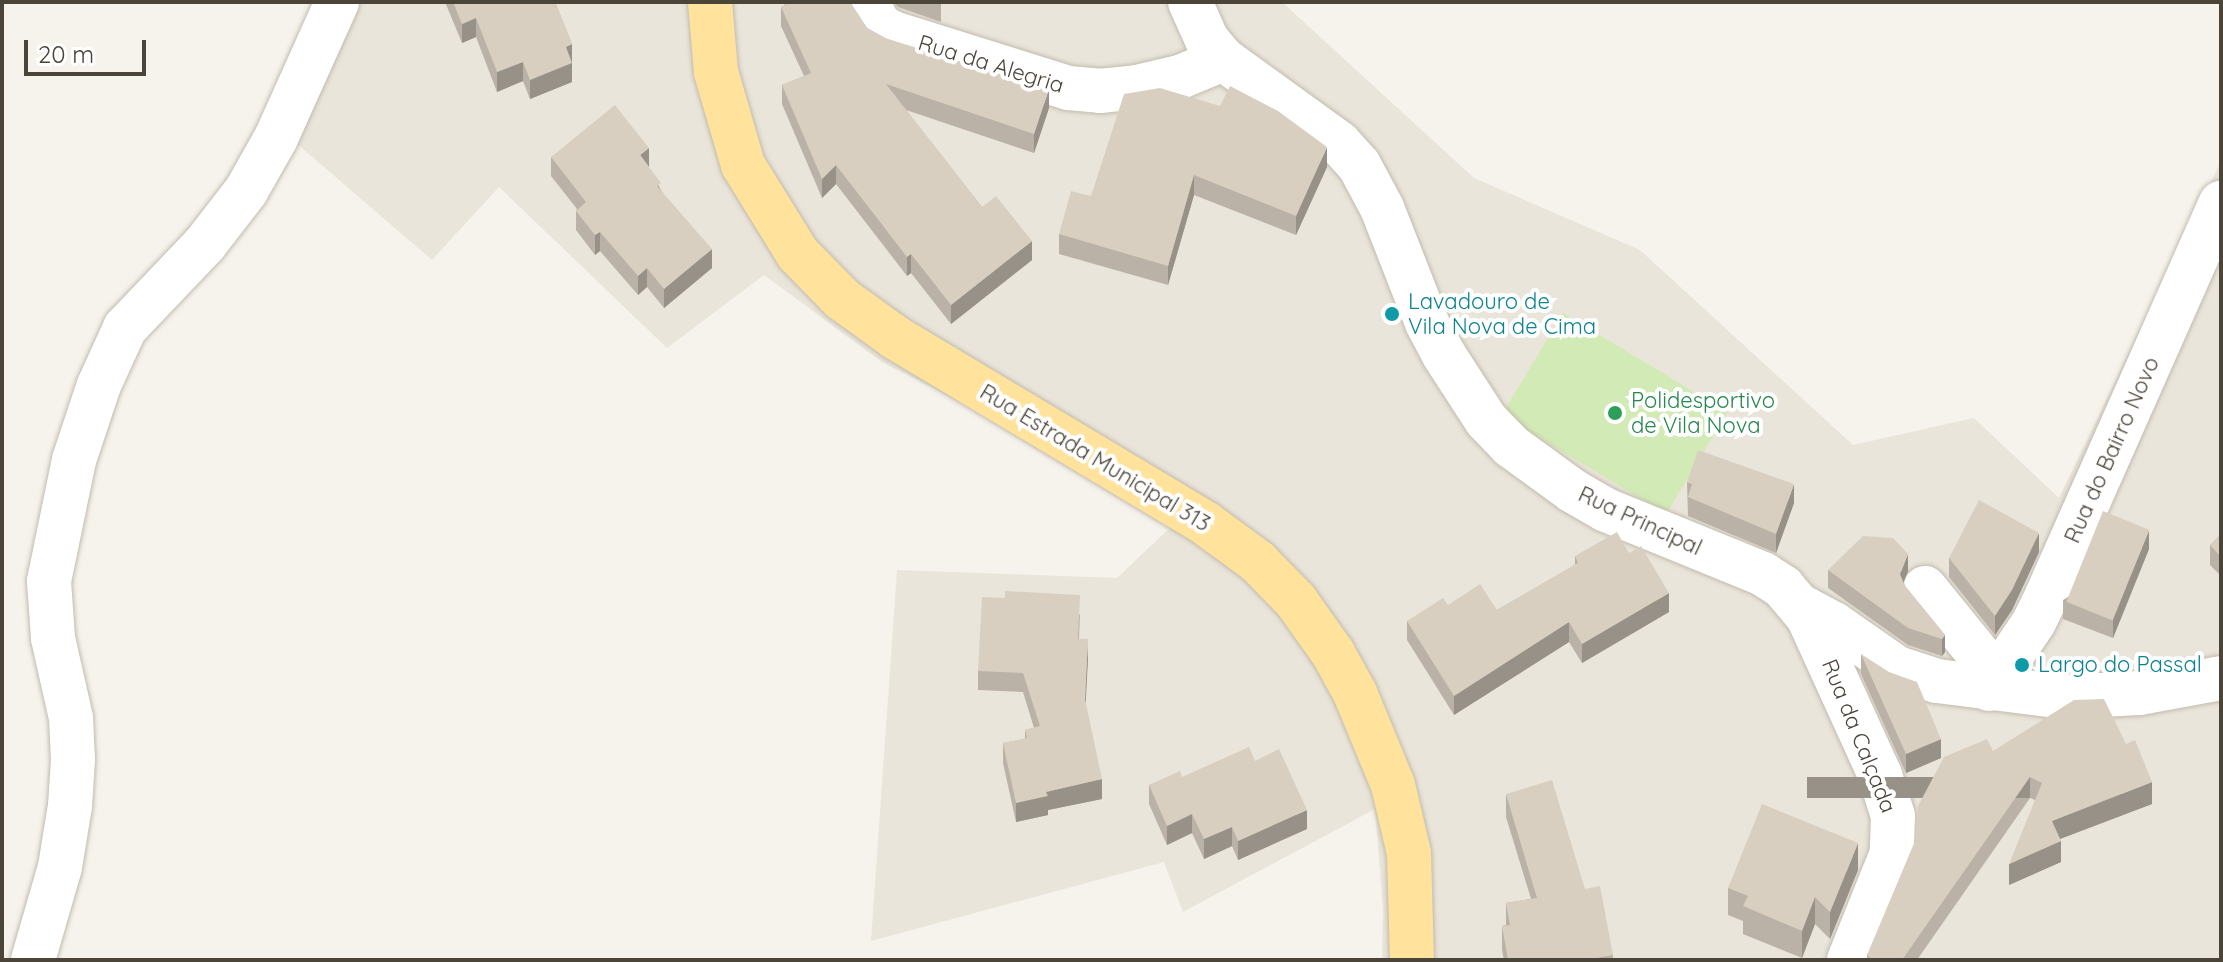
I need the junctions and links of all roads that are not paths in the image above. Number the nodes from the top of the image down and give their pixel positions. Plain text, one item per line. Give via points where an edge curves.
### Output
1 (337, 2) edge
2 (710, 2) edge
3 (867, 2) edge
4 (1190, 2) edge
5 (1223, 59) junction
6 (2221, 203) edge
7 (1925, 588) dead end
8 (1800, 606) junction
9 (2221, 678) edge
10 (1993, 683) junction
11 (33, 960) edge
12 (1412, 960) edge
13 (1849, 960) edge

1 - 11 street via 276,138 246,191 205,244 125,328 74,460 49,581 53,638 71,718 70,806 60,867
2 - 12 main road, Rua Estrada Municipal 313 via 716,72 739,153 798,254 842,299 896,338 1205,523 1258,562 1296,601 1355,693 1393,785 1409,853
3 - 5 street, Rua da Alegria via 879,25 893,33 1068,88 1137,87
4 - 5 street, Rua Principal via 1207,40
5 - 8 street, Rua Principal via 1339,143 1359,165 1444,355 1486,420 1511,446 1606,510 1763,574
6 - 10 street, Rua do Bairro Novo via 2047,595
7 - 10 street
8 - 10 street via 1911,674
8 - 13 street, Rua da Calçada via 1880,775 1893,816 1892,853
9 - 10 street via 2100,696 2037,695

